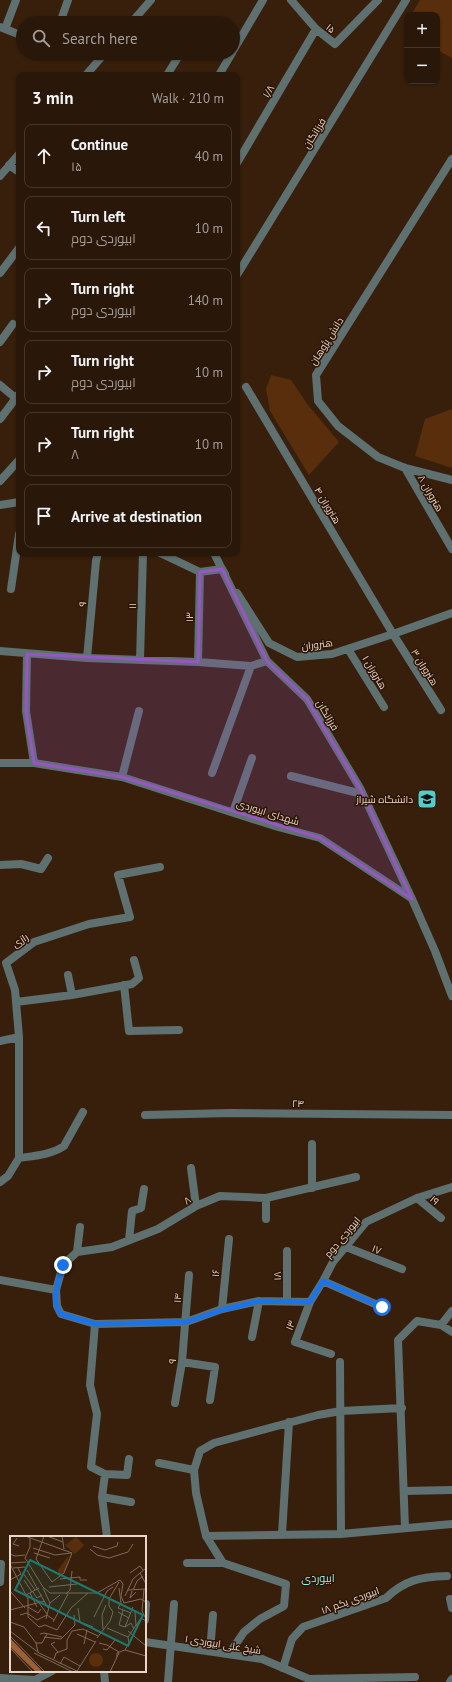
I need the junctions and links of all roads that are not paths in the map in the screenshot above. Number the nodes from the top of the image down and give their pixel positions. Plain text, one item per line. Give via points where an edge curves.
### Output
1 (16, 0) edge
2 (68, 0) edge
3 (151, 0) edge
4 (263, 0) edge
5 (291, 0) edge
6 (378, 0) edge
7 (406, 0) edge
8 (62, 16) edge
9 (136, 16) edge
10 (2, 28) edge
11 (316, 29) junction
12 (16, 33) edge
13 (240, 39) edge
14 (99, 60) edge
15 (176, 60) edge
16 (227, 60) edge
17 (89, 72) edge
18 (169, 72) edge
19 (220, 72) edge
20 (16, 157) edge
21 (240, 158) edge
22 (452, 159) edge
23 (9, 165) junction
24 (16, 170) edge
25 (0, 176) edge
26 (16, 252) edge
27 (240, 270) edge
28 (0, 274) edge
29 (13, 324) dead end
30 (0, 342) edge
31 (0, 385) edge
32 (246, 386) dead end
33 (16, 396) edge
34 (16, 399) edge
35 (0, 419) edge
36 (16, 463) edge
37 (405, 468) junction
38 (452, 480) edge
39 (0, 482) edge
40 (16, 502) edge
41 (0, 505) edge
42 (452, 549) edge
43 (16, 555) edge
44 (97, 556) edge
45 (143, 556) edge
46 (166, 556) edge
47 (216, 556) edge
48 (222, 569) junction
49 (200, 572) junction
50 (11, 589) dead end
51 (452, 613) edge
52 (393, 634) junction
53 (348, 649) junction
54 (0, 651) edge
55 (27, 654) junction
56 (87, 658) junction
57 (140, 660) junction
58 (267, 661) junction
59 (198, 662) junction
60 (251, 666) junction
61 (384, 707) dead end
62 (441, 710) dead end
63 (139, 711) dead end
64 (252, 758) dead end
65 (0, 763) edge
66 (34, 763) junction
67 (212, 773) dead end
68 (291, 776) dead end
69 (122, 778) junction
70 (362, 794) junction
71 (233, 812) junction
72 (48, 858) dead end
73 (0, 865) edge
74 (160, 867) dead end
75 (412, 899) junction
76 (134, 960) dead end
77 (68, 975) dead end
78 (124, 985) junction
79 (72, 995) junction
80 (452, 996) edge
81 (16, 1002) junction
82 (179, 1030) dead end
83 (19, 1037) junction
84 (0, 1041) edge
85 (83, 1112) dead end
86 (145, 1115) dead end
87 (452, 1115) edge
88 (312, 1144) dead end
89 (19, 1158) junction
90 (192, 1168) dead end
91 (356, 1177) dead end
92 (0, 1182) edge
93 (452, 1187) edge
94 (312, 1188) junction
95 (144, 1189) dead end
96 (266, 1198) junction
97 (417, 1198) junction
98 (196, 1206) junction
99 (441, 1218) dead end
100 (266, 1219) dead end
101 (80, 1227) dead end
102 (228, 1239) dead end
103 (129, 1240) junction
104 (346, 1247) junction
105 (286, 1251) dead end
106 (77, 1252) junction
107 (402, 1269) dead end
108 (189, 1275) dead end
109 (0, 1280) edge
110 (323, 1281) junction
111 (56, 1290) junction
112 (259, 1301) junction
113 (287, 1301) junction
114 (310, 1302) junction
115 (382, 1307) dead end
116 (222, 1310) junction
117 (452, 1311) edge
118 (186, 1322) junction
119 (95, 1324) junction
120 (441, 1325) junction
121 (452, 1332) edge
122 (252, 1337) dead end
123 (332, 1354) dead end
124 (182, 1362) junction
125 (340, 1362) dead end
126 (210, 1400) dead end
127 (175, 1403) dead end
128 (402, 1408) junction
129 (341, 1411) junction
130 (289, 1422) junction
131 (129, 1458) dead end
132 (159, 1463) dead end
133 (194, 1470) junction
134 (105, 1474) junction
135 (452, 1490) edge
136 (404, 1491) junction
137 (102, 1497) junction
138 (131, 1502) dead end
139 (452, 1524) edge
140 (406, 1528) junction
141 (282, 1534) junction
142 (341, 1534) junction
143 (107, 1536) edge
144 (206, 1536) junction
145 (187, 1563) dead end
146 (1, 1564) edge
147 (223, 1564) junction
148 (447, 1576) dead end
149 (0, 1582) edge
150 (450, 1599) dead end
151 (174, 1604) dead end
152 (452, 1608) edge
153 (213, 1615) dead end
154 (146, 1642) edge
155 (172, 1646) junction
156 (210, 1651) junction
157 (229, 1654) junction
158 (283, 1668) junction
159 (50, 1672) edge
160 (104, 1672) edge
161 (0, 1678) edge
162 (414, 1679) edge
163 (452, 1679) edge
164 (308, 1680) edge
165 (344, 1680) edge
166 (105, 1682) edge
167 (168, 1682) edge
168 (450, 1682) edge

1 - 10 street
2 - 8 street
3 - 9 street
4 - 13 street
5 - 11 street, ۱۵
6 - 11 street, ۱۵ via 335,44
7 - 27 street, فرزانگان
10 - 12 street
11 - 21 street, ۱/۸
14 - 17 street
15 - 18 street
16 - 19 street
20 - 23 street
22 - 37 street, دانش پژوهان via 316,375 318,401 338,426 378,457
23 - 24 street
23 - 25 street
26 - 28 street
29 - 30 street
31 - 33 street
32 - 52 street, هنروران ۴
34 - 35 street
36 - 39 street
37 - 38 street, دانش پژوهان
37 - 42 street, هنروران ۸
40 - 41 street
43 - 50 street
44 - 56 street, ۹
45 - 57 street, ۱۱
46 - 49 street
47 - 48 street, فرزانگان
48 - 49 street
48 - 53 street, هنروران via 269,643 297,657 332,654
48 - 58 street, فرزانگان
49 - 59 street, ۱۳
51 - 52 street, هنروران
52 - 53 street, هنروران
52 - 62 street, هنروران ۳
53 - 61 street, هنروران ۱
54 - 55 street
55 - 56 street
55 - 66 street via 26,711
56 - 57 street
57 - 59 street
58 - 60 street
58 - 70 street, فرزانگان via 307,699
59 - 60 street
60 - 67 street
63 - 69 street
64 - 71 street
65 - 66 street, شهدای ابیوردی
66 - 69 street, شهدای ابیوردی
68 - 70 street
69 - 71 street, شهدای ابیوردی
70 - 75 street, فرزانگان
71 - 75 street, شهدای ابیوردی via 320,838
72 - 73 street via 41,869 21,864
74 - 81 street, رازی via 118,875 130,917 89,924 34,942 6,963 15,990
75 - 80 street
76 - 78 street via 139,978 132,984
77 - 79 street
78 - 79 street
78 - 82 street via 129,1031
79 - 81 street
81 - 83 street, رازی
83 - 84 street
83 - 89 street, رازی
85 - 89 street via 64,1146 40,1155
86 - 87 street, ۲۴
88 - 94 street
89 - 92 street via 8,1176
90 - 98 street
91 - 94 street, ۸
93 - 97 street, ابیوردی دوم
94 - 96 street, ۸
95 - 103 street via 141,1208 132,1211
96 - 98 street, ۸ via 220,1196
96 - 100 street
97 - 99 street, ۱۹
97 - 104 street, ابیوردی دوم via 366,1222
98 - 103 street, ۸ via 158,1229
101 - 106 street
102 - 116 street, ۱۶
103 - 106 street, ۸ via 112,1247
104 - 107 street, ۱۷
104 - 110 street, ابیوردی دوم via 332,1262
105 - 113 street, ۱۸
106 - 111 street via 63,1265
108 - 118 street, ۱۴
109 - 111 street
110 - 114 street, ابیوردی دوم
110 - 115 street
111 - 119 street via 57,1306 61,1314
112 - 113 street
112 - 116 street
112 - 122 street
113 - 114 street
114 - 123 street, ۱۳ via 295,1342
116 - 118 street
117 - 120 street
118 - 119 street
118 - 124 street, ۹
119 - 134 street via 90,1385 97,1414 91,1467
120 - 121 street
120 - 128 street via 417,1321 398,1340
124 - 126 street via 215,1367
124 - 127 street, ۹
125 - 129 street
128 - 129 street
128 - 136 street
129 - 130 street
129 - 142 street
130 - 133 street via 214,1443 200,1451
130 - 141 street
131 - 134 street via 127,1475
132 - 133 street
133 - 144 street
134 - 137 street
135 - 136 street
136 - 140 street
137 - 138 street
137 - 143 street
139 - 140 street
140 - 142 street
141 - 142 street
141 - 144 street
144 - 147 street
145 - 147 street
146 - 149 street
147 - 157 street via 286,1584 284,1606 260,1619 244,1632
148 - 158 street, ۱۸ ابیوردی یکم via 411,1580 395,1589 386,1598 303,1627 292,1639
150 - 152 street
151 - 155 street
153 - 156 street
154 - 155 street, شیخ علی ابیوردی ۱
155 - 156 street, شیخ علی ابیوردی ۱
155 - 167 street
156 - 157 street, شیخ علی ابیوردی ۱
157 - 158 street, شیخ علی ابیوردی ۱ via 262,1659
158 - 164 street, شیخ علی ابیوردی ۱
159 - 161 street via 35,1680
160 - 166 street
162 - 165 street, شیخ علی ابیوردی ۱
163 - 168 street
164 - 165 street, شیخ علی ابیوردی ۱

